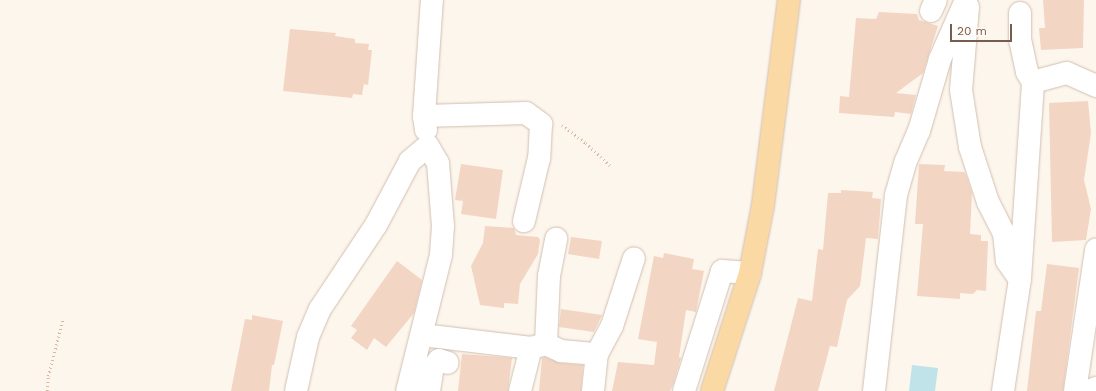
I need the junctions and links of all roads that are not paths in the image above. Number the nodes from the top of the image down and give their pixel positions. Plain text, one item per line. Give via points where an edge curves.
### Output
1 (432, 0) edge
2 (789, 0) edge
3 (967, 0) edge
4 (1020, 13) dead end
5 (1033, 82) junction
6 (1096, 86) edge
7 (424, 116) junction
8 (428, 146) junction
9 (524, 221) dead end
10 (556, 239) dead end
11 (1096, 250) edge
12 (634, 258) dead end
13 (750, 273) junction
14 (1020, 279) junction
15 (422, 335) junction
16 (539, 346) junction
17 (598, 354) junction
18 (448, 363) dead end
19 (1096, 388) edge
20 (296, 391) edge
21 (407, 391) edge
22 (429, 391) edge
23 (520, 391) edge
24 (593, 391) edge
25 (684, 391) edge
26 (712, 391) edge
27 (874, 391) edge
28 (1003, 391) edge
29 (1074, 391) edge
30 (1089, 391) edge

1 - 7 street
2 - 13 main road via 763,205
3 - 14 street via 961,90 970,147 988,202 1004,233 1007,261
3 - 27 street via 940,59 919,131 906,161 896,195
4 - 5 street via 1020,40 1027,72
5 - 6 street via 1067,73
5 - 14 street
7 - 8 street
7 - 9 street via 526,113 541,124 539,158
8 - 15 street via 438,163 443,226 441,255
8 - 20 street via 410,161 376,225 320,309 307,343
10 - 16 street
11 - 29 street
12 - 17 street via 612,326
13 - 25 street via 722,270
13 - 26 main road
14 - 28 street
15 - 16 street
15 - 21 street
16 - 17 street
16 - 23 street
17 - 24 street
18 - 22 street via 439,360 433,367
19 - 30 street

